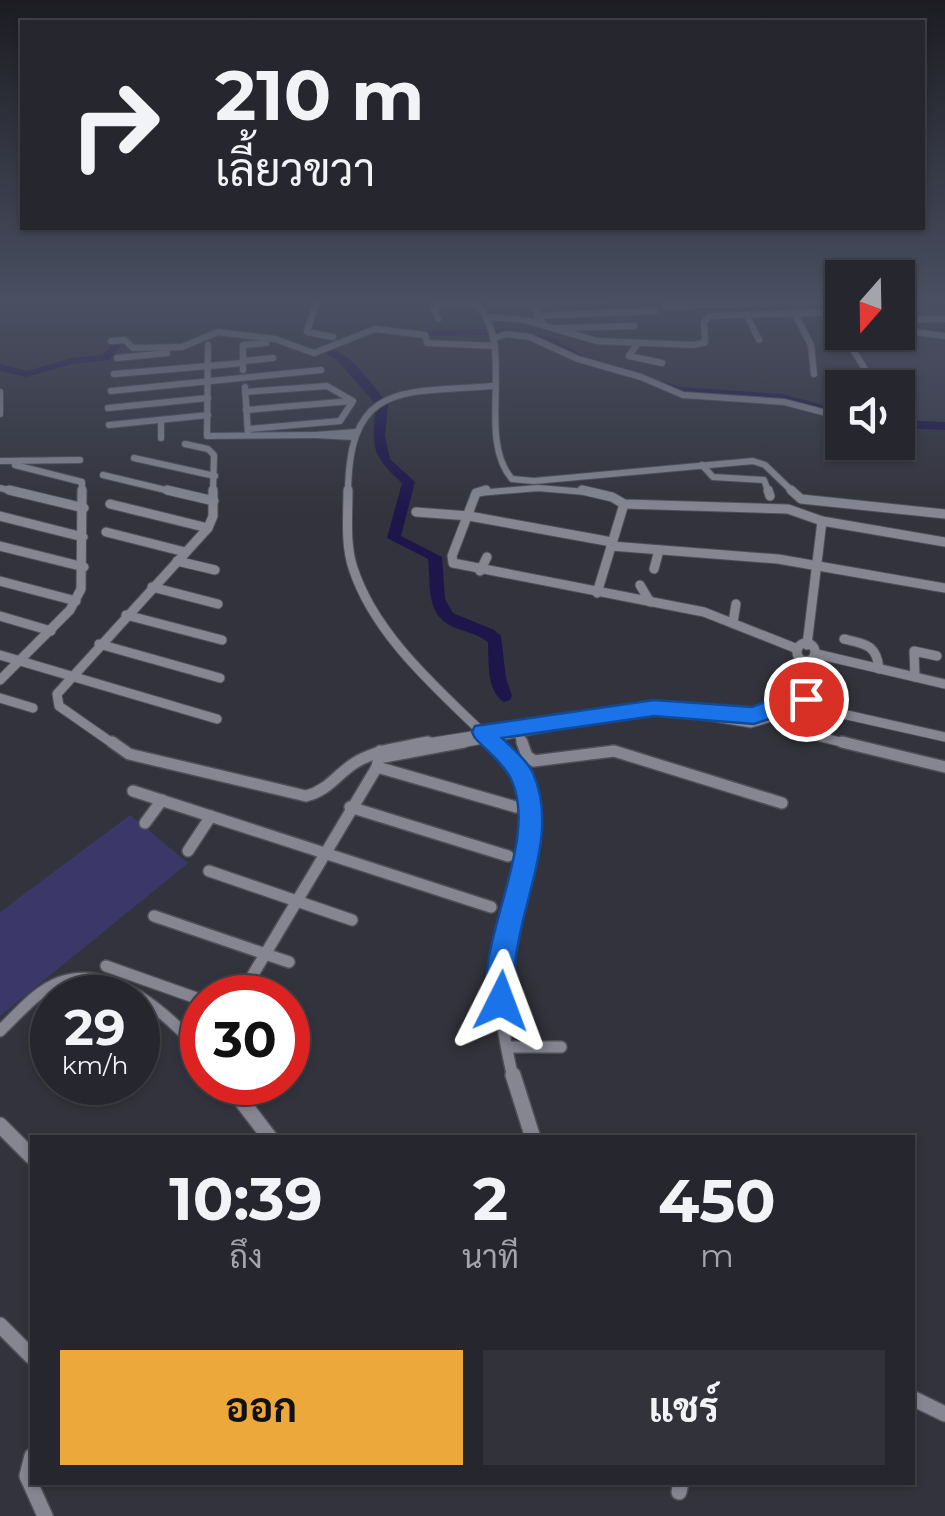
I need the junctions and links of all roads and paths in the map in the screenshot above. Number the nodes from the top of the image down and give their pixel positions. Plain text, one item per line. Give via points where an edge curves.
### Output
1 (152, 371) edge
2 (208, 371) edge
3 (244, 371) edge
4 (314, 371) edge
5 (493, 371) edge
6 (619, 371) edge
7 (814, 371) edge
8 (114, 374) dead end
9 (814, 374) dead end
10 (244, 378) junction
11 (208, 381) junction
12 (492, 386) junction
13 (111, 391) dead end
14 (0, 392) edge
15 (245, 392) junction
16 (208, 398) junction
17 (353, 400) junction
18 (108, 408) dead end
19 (246, 410) junction
20 (825, 412) edge
21 (0, 414) edge
22 (208, 416) junction
23 (161, 420) junction
24 (110, 426) dead end
25 (248, 432) junction
26 (354, 434) junction
27 (161, 438) dead end
28 (185, 444) dead end
29 (134, 458) dead end
30 (80, 460) dead end
31 (0, 461) edge
32 (14, 464) dead end
33 (702, 466) junction
34 (103, 476) dead end
35 (214, 476) junction
36 (0, 488) edge
37 (770, 496) dead end
38 (214, 501) junction
39 (110, 504) dead end
40 (624, 504) junction
41 (84, 508) junction
42 (416, 512) dead end
43 (945, 514) edge
44 (0, 516) edge
45 (468, 516) junction
46 (822, 521) junction
47 (581, 524) dead end
48 (208, 528) junction
49 (106, 532) dead end
50 (577, 535) junction
51 (83, 537) junction
52 (945, 542) edge
53 (612, 544) junction
54 (0, 546) edge
55 (660, 550) junction
56 (185, 552) junction
57 (487, 557) dead end
58 (177, 561) junction
59 (818, 566) junction
60 (84, 567) junction
61 (654, 569) dead end
62 (215, 570) dead end
63 (480, 571) junction
64 (0, 580) edge
65 (640, 584) dead end
66 (152, 587) junction
67 (945, 588) edge
68 (597, 593) junction
69 (76, 601) junction
70 (650, 602) junction
71 (218, 604) dead end
72 (736, 604) dead end
73 (126, 615) junction
74 (0, 616) edge
75 (733, 622) junction
76 (51, 630) junction
77 (844, 639) dead end
78 (222, 640) dead end
79 (99, 644) junction
80 (807, 645) junction
81 (795, 648) junction
82 (817, 654) junction
83 (0, 656) edge
84 (936, 656) dead end
85 (19, 661) junction
86 (879, 669) junction
87 (70, 676) junction
88 (915, 677) junction
89 (220, 678) dead end
90 (0, 680) edge
91 (945, 684) edge
92 (0, 698) edge
93 (32, 708) dead end
94 (217, 719) dead end
95 (518, 730) junction
96 (483, 732) junction
97 (945, 733) edge
98 (812, 736) dead end
99 (376, 758) junction
100 (945, 767) edge
101 (133, 791) dead end
102 (162, 800) junction
103 (782, 802) dead end
104 (350, 807) junction
105 (516, 807) dead end
106 (212, 816) junction
107 (145, 823) dead end
108 (188, 851) dead end
109 (323, 852) junction
110 (508, 856) dead end
111 (209, 871) dead end
112 (294, 901) junction
113 (491, 907) dead end
114 (154, 916) dead end
115 (352, 920) dead end
116 (265, 954) junction
117 (289, 962) dead end
118 (106, 966) dead end
119 (253, 975) edge
120 (180, 992) edge
121 (0, 1031) edge
122 (180, 1031) edge
123 (562, 1047) dead end
124 (509, 1048) junction
125 (245, 1105) edge
126 (0, 1125) edge
127 (268, 1135) edge
128 (532, 1135) edge
129 (30, 1155) edge
130 (0, 1325) edge
131 (30, 1355) edge
132 (915, 1399) edge
133 (945, 1414) edge
134 (31, 1485) edge
135 (44, 1516) edge

1 - 8 street
2 - 11 street
3 - 10 street
4 - 10 street
5 - 12 street
6 - 20 street via 681,394 790,401
7 - 9 street
10 - 11 street
10 - 15 street
11 - 13 street
11 - 16 street
12 - 26 street via 382,402
12 - 33 street via 504,470 512,479
14 - 21 street
15 - 17 street via 327,386
15 - 19 street
16 - 18 street
16 - 22 street
17 - 19 street
17 - 25 street via 340,421
19 - 25 street
22 - 23 street
22 - 25 street via 207,436
23 - 24 street
23 - 27 street
25 - 26 street
26 - 96 street via 346,450 356,577 403,648
28 - 35 street via 212,451
29 - 35 street
30 - 31 street
32 - 41 street via 80,480
33 - 37 street via 713,477 764,480
33 - 43 street via 758,462 801,500
34 - 38 street
35 - 38 street
36 - 41 street
38 - 48 street
39 - 48 street
40 - 45 street via 590,491 482,490
40 - 46 street via 788,509
40 - 53 street
41 - 51 street
42 - 45 street
44 - 51 street
45 - 50 street
45 - 63 street via 452,559
46 - 52 street
46 - 59 street
47 - 50 street
48 - 56 street
49 - 56 street
50 - 53 street
51 - 60 street
53 - 55 street
53 - 68 street
54 - 60 street
55 - 59 street
55 - 61 street
56 - 58 street
57 - 63 street
58 - 62 street
58 - 66 street
59 - 67 street
59 - 80 street
60 - 69 street
63 - 68 street
64 - 69 street
65 - 70 street
66 - 71 street
66 - 73 street
68 - 70 street
69 - 76 street
70 - 75 street
72 - 75 street
73 - 78 street
73 - 79 street
74 - 76 street
75 - 81 street
76 - 85 street
77 - 86 street via 876,650
79 - 87 street
79 - 89 street
80 - 81 street
80 - 82 street
81 - 82 street via 804,659
82 - 86 street
83 - 85 street
84 - 88 street via 914,651
85 - 87 street
85 - 90 street
86 - 88 street
87 - 94 street
87 - 99 street via 56,699 122,751 306,796
88 - 91 street
92 - 93 street
95 - 96 street
95 - 97 street via 654,708 751,723 780,709 816,706
95 - 103 street via 534,761 614,752
96 - 99 street
96 - 124 street via 521,773 530,803 523,878 500,974
98 - 100 street
99 - 104 street
99 - 105 street
101 - 102 street
102 - 106 street
102 - 107 street
104 - 109 street
104 - 110 street
106 - 108 street
106 - 109 street
109 - 112 street
109 - 113 street
111 - 112 street
112 - 115 street
112 - 116 street
114 - 116 street
116 - 117 street
116 - 119 street
118 - 120 street
121 - 122 street via 52,987 91,980 158,1010
123 - 124 street
124 - 128 street
125 - 127 street
126 - 129 street
130 - 131 street
132 - 133 street
134 - 135 street

